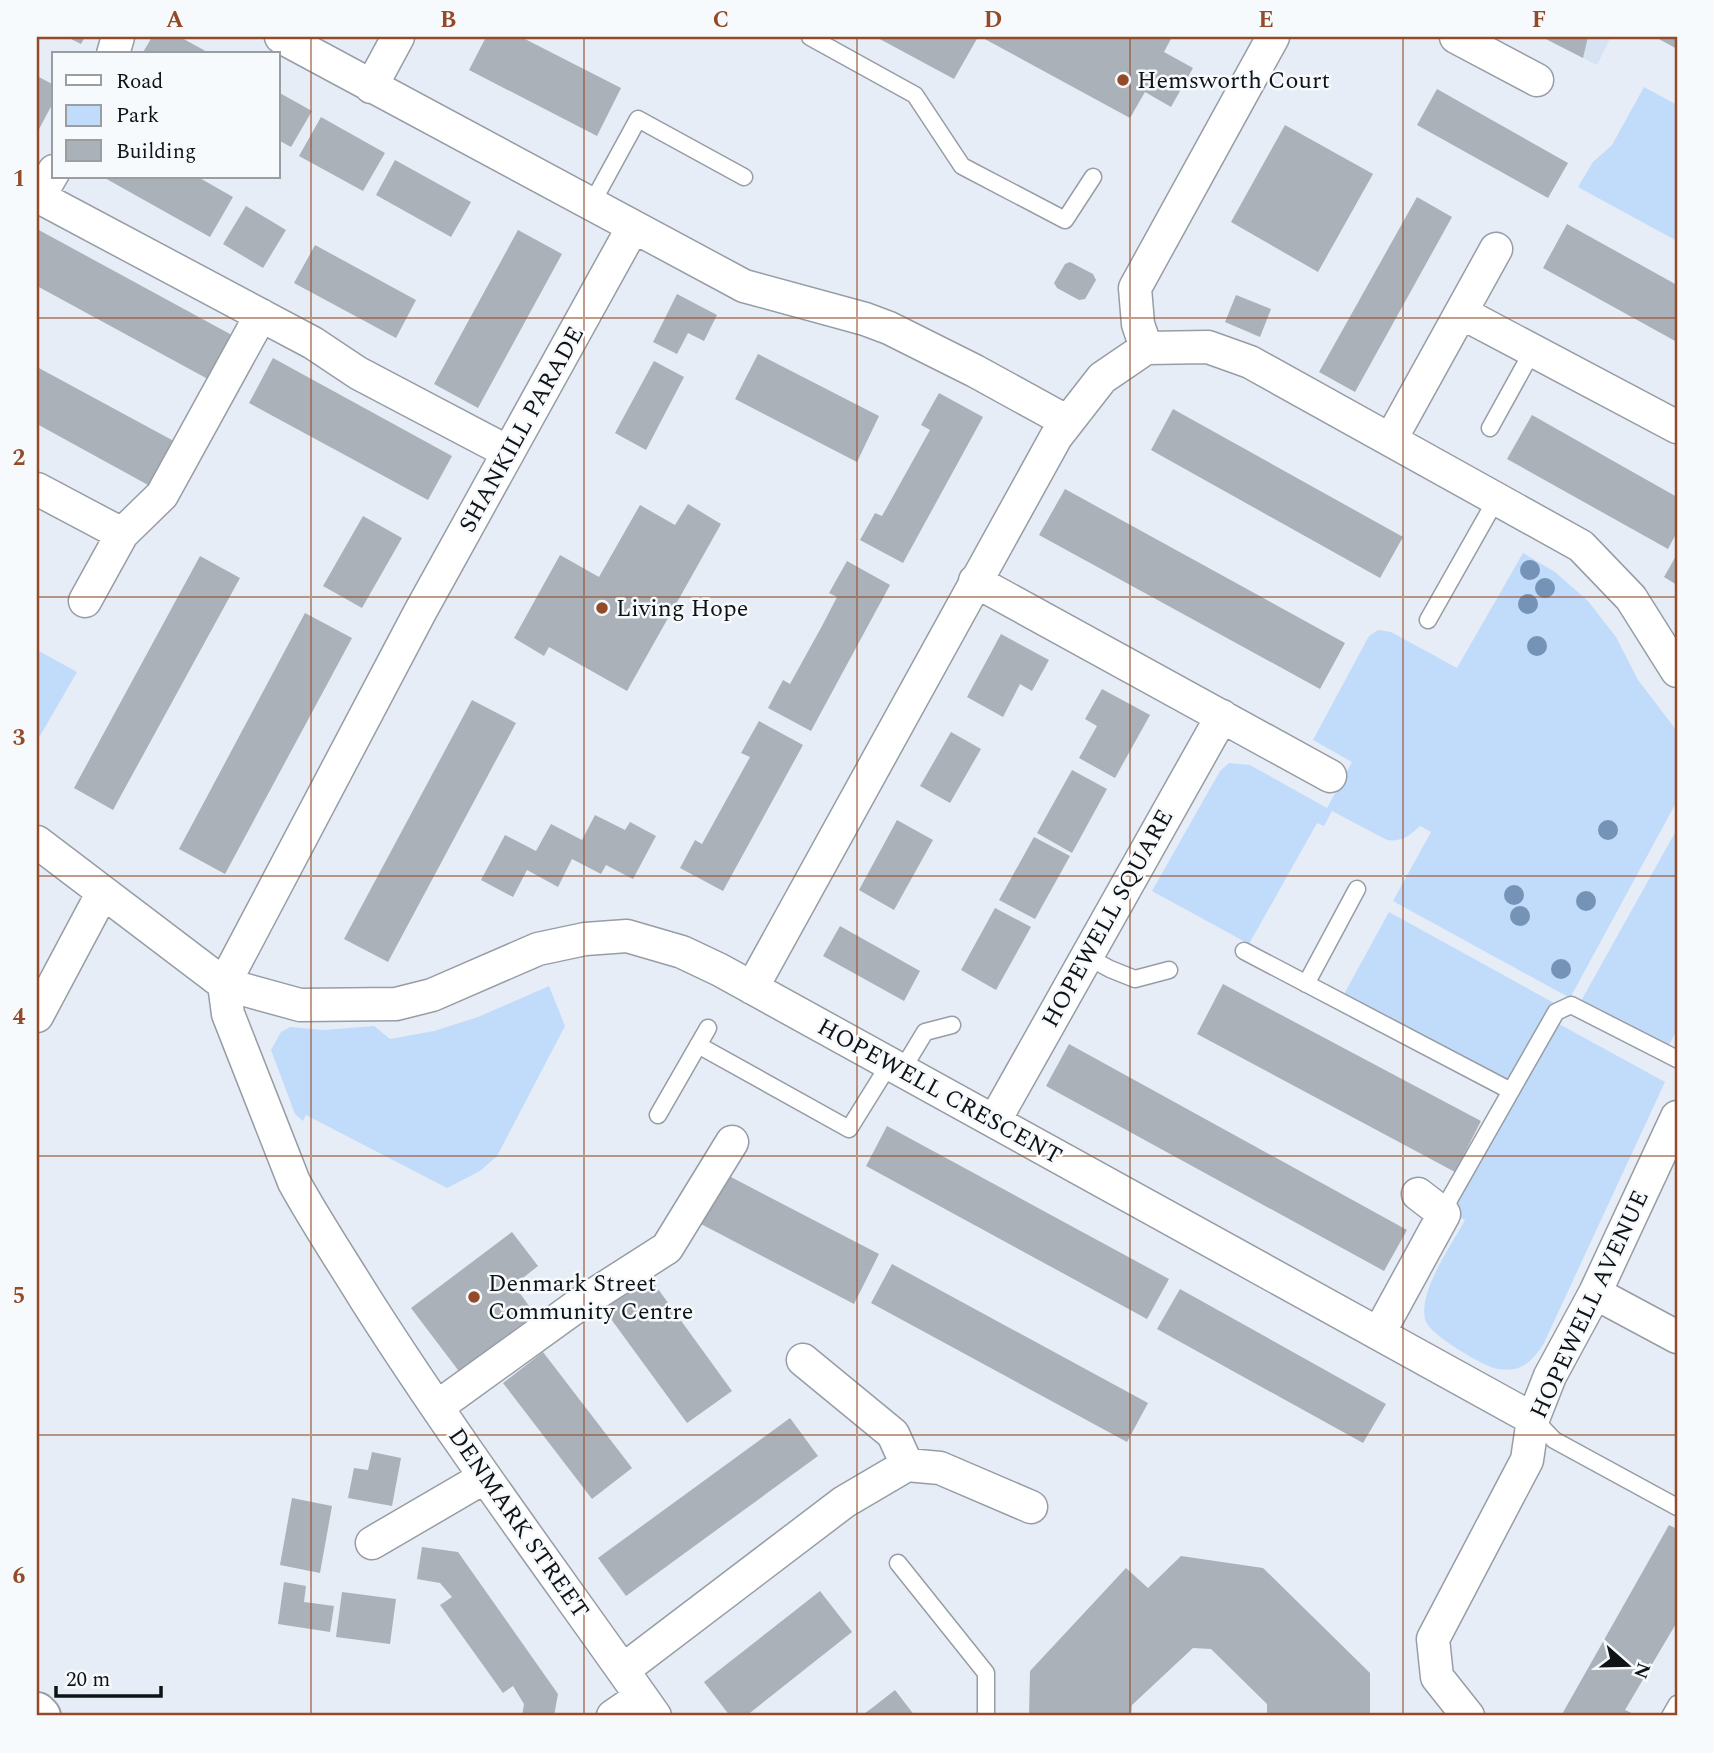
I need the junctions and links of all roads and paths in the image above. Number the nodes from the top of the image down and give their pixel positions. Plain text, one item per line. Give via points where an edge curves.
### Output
1 (281, 37) edge
2 (398, 37) edge
3 (810, 37) edge
4 (1273, 37) edge
5 (1456, 37) edge
6 (1537, 80) dead end
7 (371, 87) junction
8 (52, 174) edge
9 (744, 177) dead end
10 (1093, 177) dead end
11 (591, 205) junction
12 (634, 228) junction
13 (1496, 249) dead end
14 (1462, 313) junction
15 (261, 315) junction
16 (1146, 348) junction
17 (1533, 350) junction
18 (1066, 421) junction
19 (1677, 427) edge
20 (1490, 428) dead end
21 (1391, 439) junction
22 (508, 452) junction
23 (37, 489) edge
24 (1497, 498) junction
25 (122, 534) junction
26 (975, 581) junction
27 (85, 601) dead end
28 (1429, 620) dead end
29 (1677, 671) edge
30 (1222, 716) junction
31 (1330, 776) dead end
32 (37, 842) edge
33 (1357, 889) dead end
34 (103, 892) junction
35 (1244, 951) dead end
36 (1086, 956) junction
37 (1169, 970) dead end
38 (223, 984) junction
39 (1306, 984) junction
40 (752, 988) junction
41 (37, 1016) edge
42 (951, 1025) dead end
43 (708, 1028) dead end
44 (698, 1045) junction
45 (1677, 1059) edge
46 (896, 1067) junction
47 (1511, 1091) junction
48 (658, 1115) dead end
49 (1677, 1117) edge
50 (995, 1120) junction
51 (732, 1142) dead end
52 (1418, 1195) dead end
53 (1444, 1214) junction
54 (1595, 1293) junction
55 (1379, 1333) junction
56 (1677, 1337) edge
57 (803, 1360) dead end
58 (437, 1407) junction
59 (1533, 1419) junction
60 (907, 1465) junction
61 (485, 1477) junction
62 (1031, 1507) dead end
63 (1677, 1507) edge
64 (372, 1543) dead end
65 (898, 1563) dead end
66 (623, 1670) junction
67 (1677, 1704) edge
68 (648, 1706) edge
69 (37, 1712) edge
70 (41, 1716) edge
71 (613, 1716) edge
72 (986, 1716) edge
73 (1468, 1716) edge
74 (1670, 1716) edge

1 - 7 street
2 - 7 street
3 - 10 lane via 915,94 962,166 1066,220
4 - 16 street via 1135,288 1138,324
5 - 6 street
7 - 11 street
8 - 15 street via 39,197
9 - 11 lane via 638,119
11 - 12 street
12 - 18 street via 744,286 889,328
12 - 22 street, SHANKILL PARADE
13 - 14 street
14 - 17 street
14 - 21 street
15 - 22 street via 358,373
15 - 25 street via 162,495
16 - 18 street via 1101,378
16 - 21 street via 1208,347 1250,362
17 - 19 street
17 - 20 lane
18 - 26 street
21 - 24 street
22 - 38 street, SHANKILL PARADE
23 - 25 street
24 - 28 lane
24 - 29 street via 1581,546 1631,598
25 - 27 street
26 - 30 street
26 - 40 street
30 - 31 street
30 - 36 street, HOPEWELL SQUARE
32 - 34 street
33 - 39 lane
34 - 38 street
34 - 41 street
35 - 39 lane
36 - 37 lane via 1135,978
36 - 50 street, HOPEWELL SQUARE
38 - 40 street, HOPEWELL CRESCENT via 300,1005 396,1004 432,995 538,949 627,936 682,952
38 - 58 street, DENMARK STREET via 228,1014 293,1182
39 - 47 lane
40 - 46 street, HOPEWELL CRESCENT
42 - 46 lane via 925,1032
43 - 44 lane
44 - 46 lane via 849,1129
44 - 48 lane
45 - 47 lane via 1571,1005 1556,1012
46 - 50 street, HOPEWELL CRESCENT
47 - 53 lane
49 - 54 street, HOPEWELL AVENUE
50 - 55 street, HOPEWELL CRESCENT
51 - 58 street via 667,1248 581,1303
52 - 53 street
53 - 55 street
54 - 56 street
54 - 59 street, HOPEWELL AVENUE via 1550,1376
55 - 59 street, HOPEWELL CRESCENT
57 - 60 street via 893,1434
58 - 61 street, DENMARK STREET
59 - 63 lane via 1554,1440
59 - 73 street, HOPEWELL AVENUE via 1527,1460 1433,1639 1437,1677
60 - 62 street via 940,1468
60 - 66 street via 844,1502
61 - 64 street
61 - 66 street, DENMARK STREET
65 - 72 lane via 986,1673
66 - 68 street, DENMARK STREET
67 - 74 lane
68 - 71 street
69 - 70 highway

